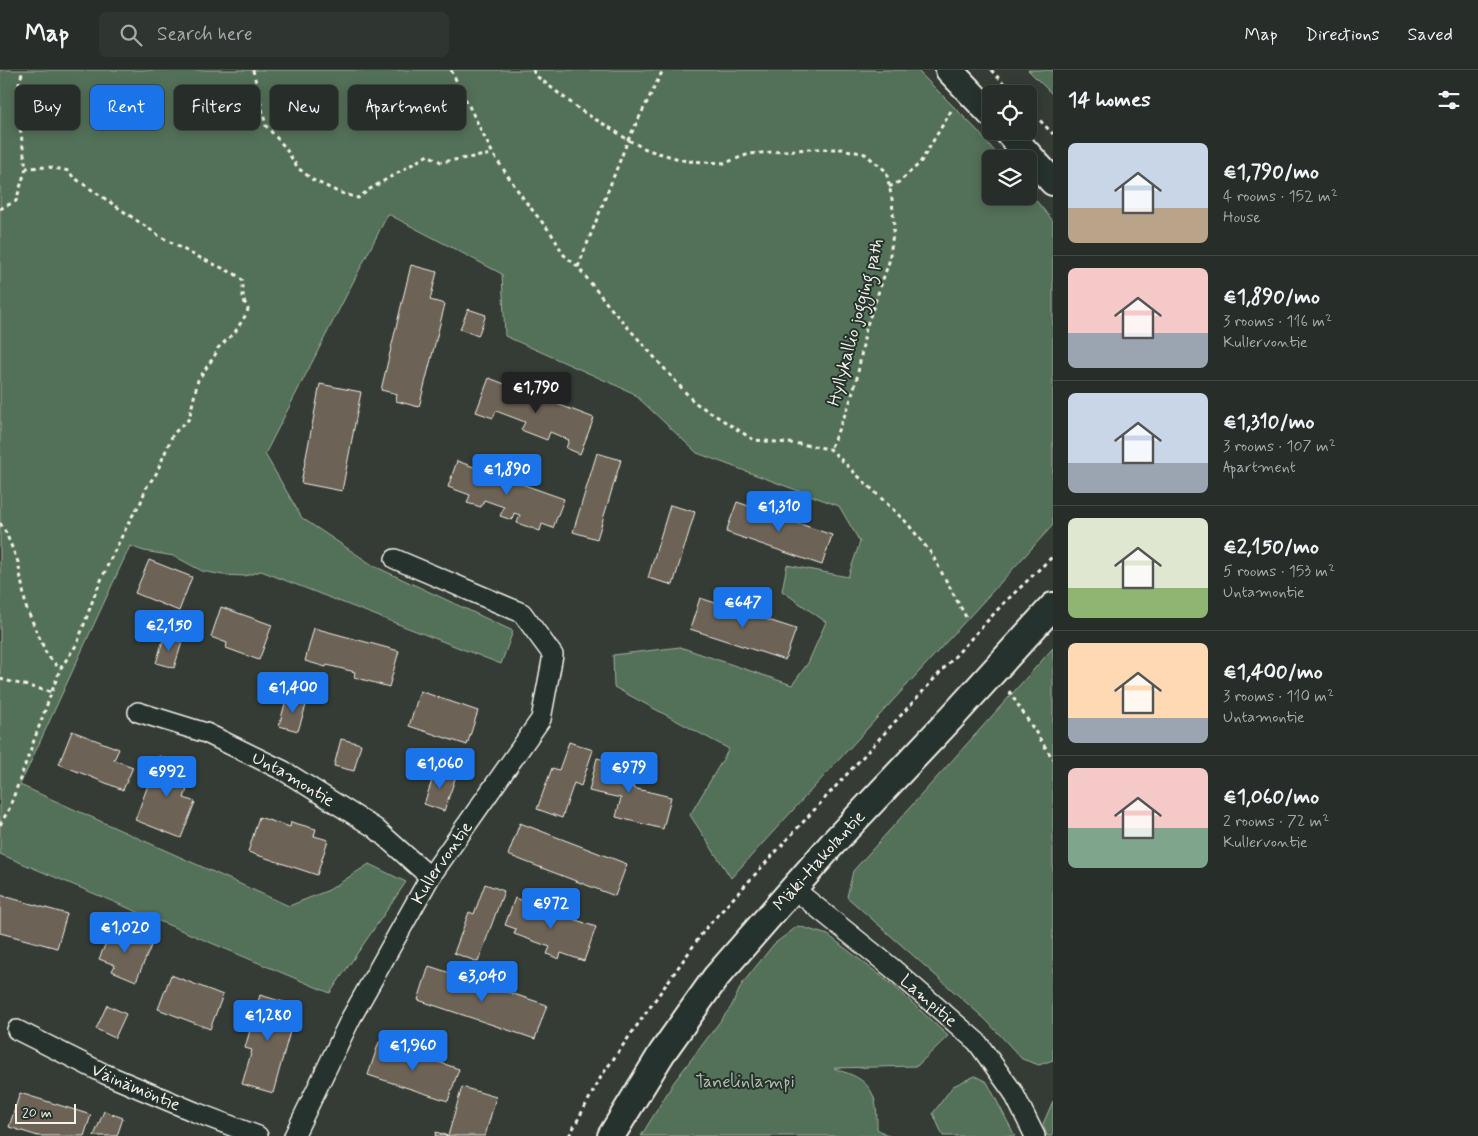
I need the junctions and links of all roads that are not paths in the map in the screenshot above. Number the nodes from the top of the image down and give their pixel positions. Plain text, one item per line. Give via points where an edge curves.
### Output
1 (949, 70) edge
2 (982, 105) edge
3 (1015, 140) edge
4 (1053, 182) edge
5 (395, 559) dead end
6 (1053, 606) edge
7 (138, 712) dead end
8 (430, 876) junction
9 (794, 890) junction
10 (17, 1030) dead end
11 (258, 1136) edge
12 (294, 1136) edge
13 (610, 1136) edge
14 (1036, 1136) edge

1 - 2 street
3 - 4 street
5 - 8 street, Kullervontie via 522,613 553,655 541,719
6 - 9 street, Mäki-Hakolantie via 834,842
7 - 8 street, Untamontie via 206,733 284,771 375,828
8 - 12 street, Kullervontie via 351,1018
9 - 13 street, Mäki-Hakolantie via 716,977 662,1053
9 - 14 street, Lampitie via 892,968 977,1042 1013,1092
10 - 11 street, Väinämöntie via 105,1074

